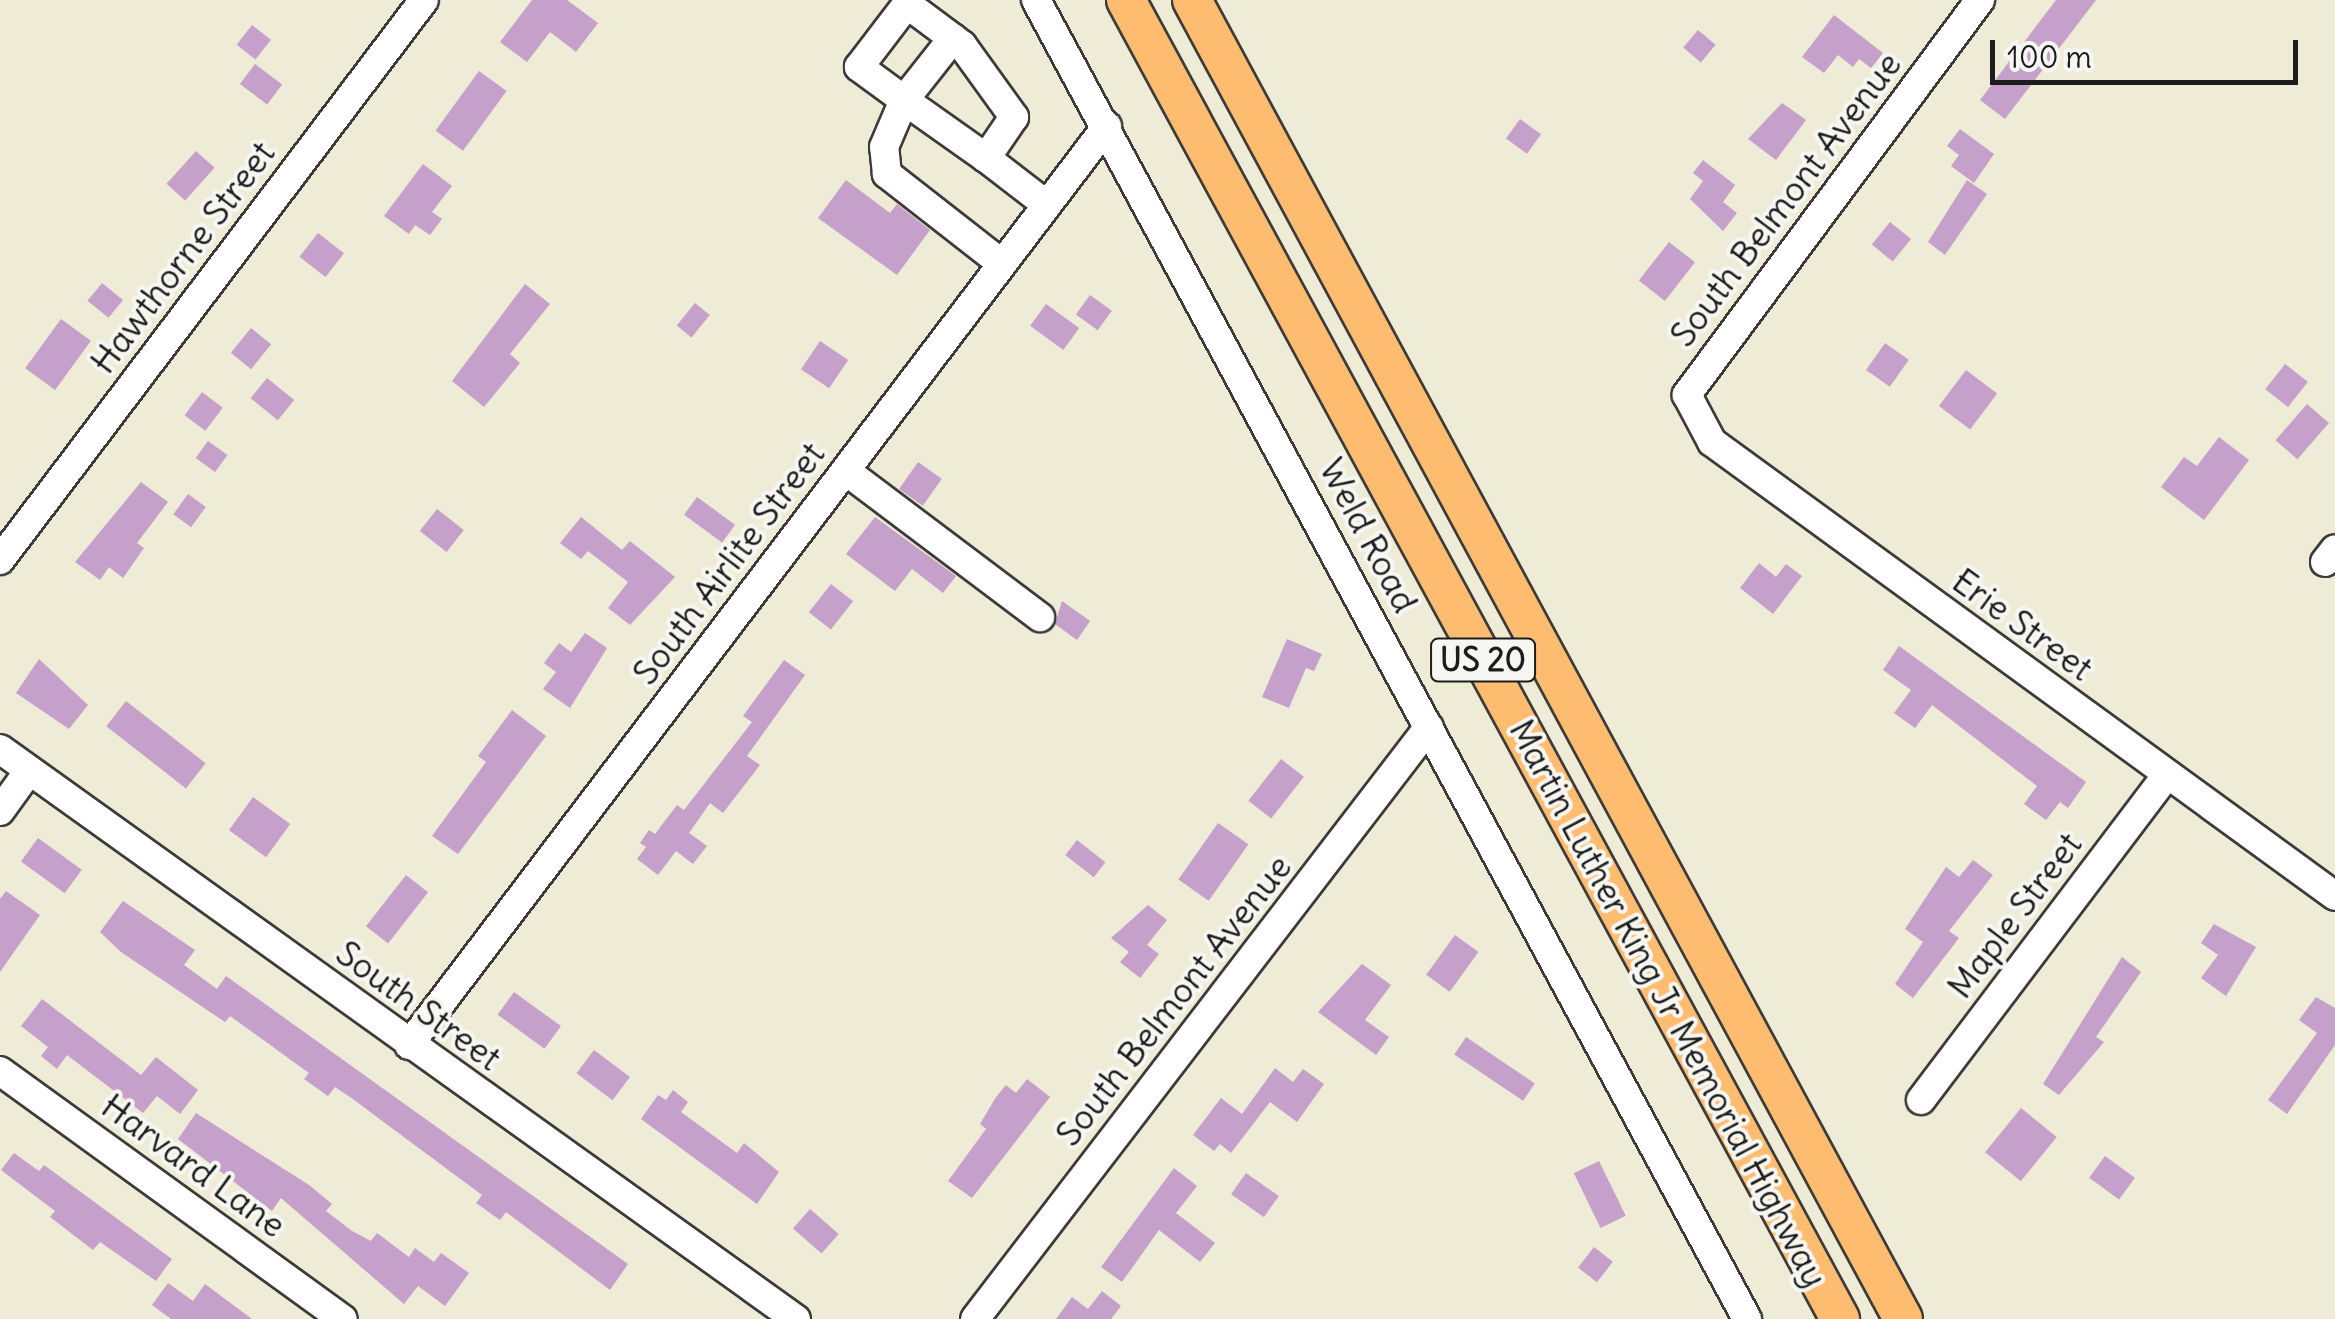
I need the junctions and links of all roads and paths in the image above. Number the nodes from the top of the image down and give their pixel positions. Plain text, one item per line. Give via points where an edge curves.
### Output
1 (424, 0) edge
2 (1036, 0) edge
3 (1126, 0) edge
4 (1192, 0) edge
5 (1980, 0) edge
6 (952, 38) junction
7 (904, 100) junction
8 (1108, 126) junction
9 (986, 158) junction
10 (1047, 205) junction
11 (1000, 263) junction
12 (1687, 395) joint
13 (846, 470) junction
14 (0, 560) edge
15 (1040, 617) dead end
16 (1430, 727) junction
17 (0, 749) edge
18 (29, 771) junction
19 (2167, 775) junction
20 (0, 812) edge
21 (2335, 896) edge
22 (408, 1044) junction
23 (0, 1071) edge
24 (1921, 1100) dead end
25 (344, 1319) edge
26 (796, 1319) edge
27 (975, 1319) edge
28 (1747, 1319) edge
29 (1840, 1319) edge
30 (1903, 1319) edge

1 - 14 street, Hawthorne Street
2 - 8 street, Weld Road
3 - 29 highway, Martin Luther King Jr Memorial Highway / US 20
4 - 30 highway, Martin Luther King Jr Memorial Highway / US 20
5 - 12 street, South Belmont Avenue
6 - 7 street
6 - 7 street via 907,4 859,67
6 - 9 street via 1014,117
7 - 9 street
7 - 11 street via 884,147 887,174
8 - 10 street, South Airlite Street
8 - 16 street, Weld Road
9 - 10 street
10 - 11 street, South Airlite Street
11 - 13 street, South Airlite Street
12 - 19 street, Erie Street via 1712,442
13 - 15 street
13 - 22 street, South Airlite Street
16 - 27 street, South Belmont Avenue
16 - 28 street, Weld Road
17 - 18 street, South Street
18 - 20 street
18 - 22 street, South Street
19 - 21 street, Erie Street
19 - 24 street, Maple Street
22 - 26 street, South Street
23 - 25 street, Harvard Lane

